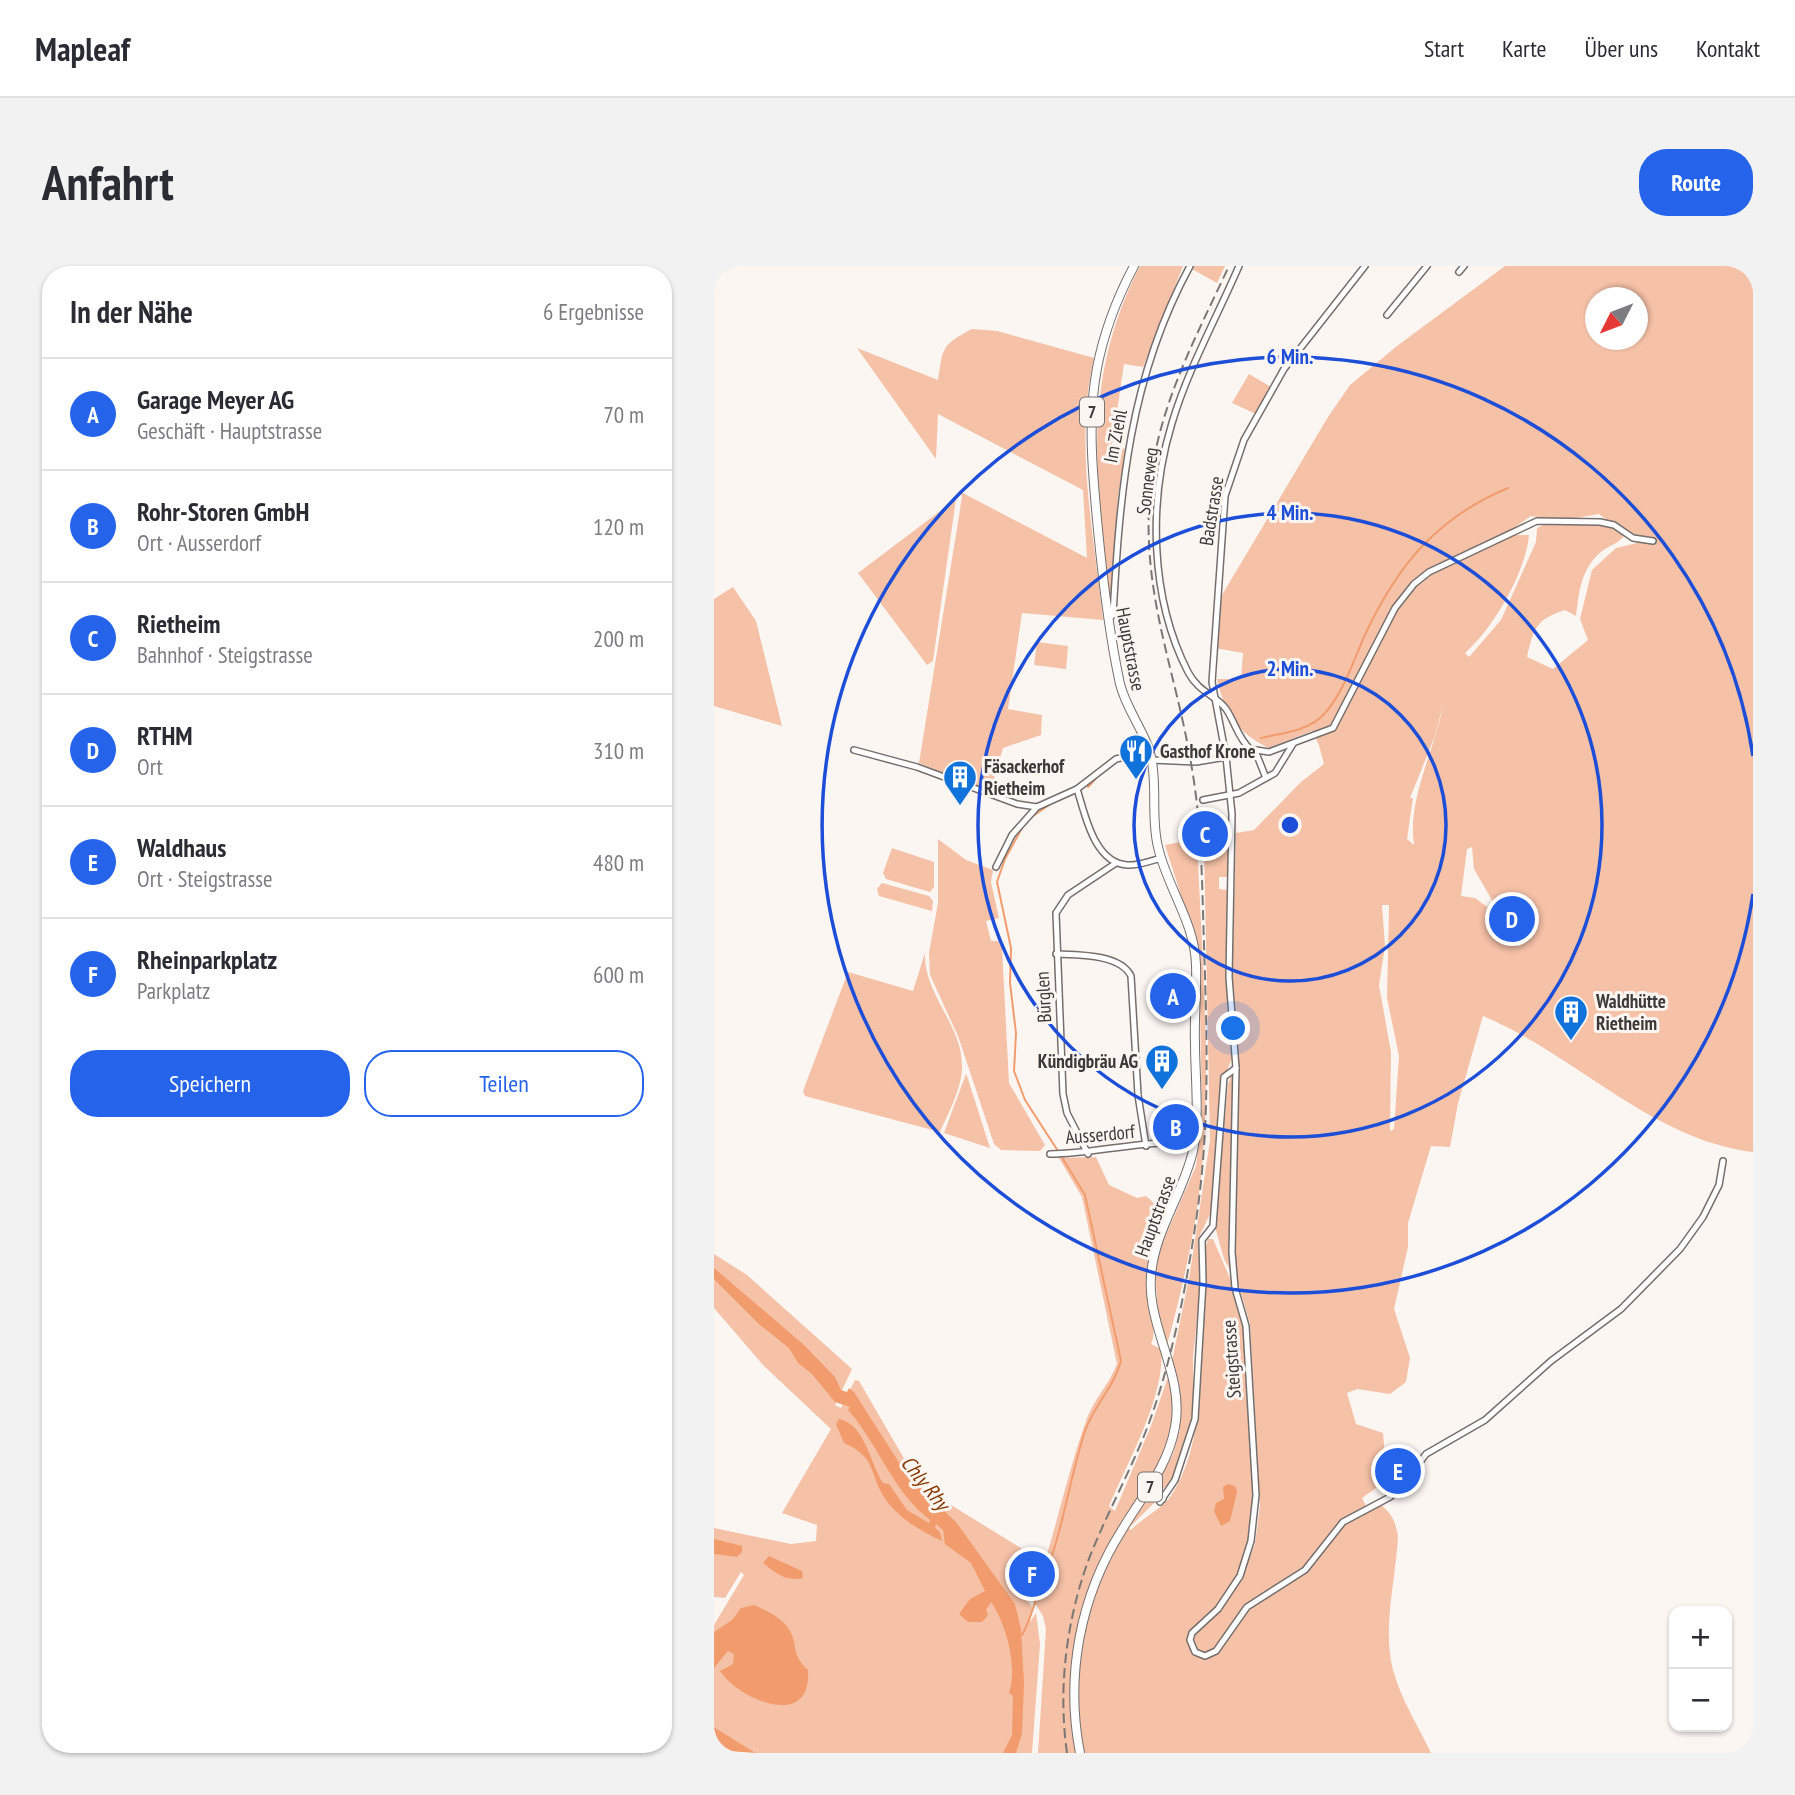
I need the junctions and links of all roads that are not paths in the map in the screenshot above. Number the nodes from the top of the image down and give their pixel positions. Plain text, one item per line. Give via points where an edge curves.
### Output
1 (1134, 266) edge
2 (1190, 266) edge
3 (1239, 266) edge
4 (1365, 266) edge
5 (1427, 266) edge
6 (1464, 266) edge
7 (1459, 272) dead end
8 (1387, 316) dead end
9 (1653, 541) dead end
10 (1108, 619) junction
11 (1213, 699) junction
12 (1293, 744) junction
13 (854, 750) dead end
14 (1256, 753) junction
15 (1151, 756) junction
16 (1226, 757) junction
17 (1266, 778) junction
18 (1077, 789) junction
19 (1230, 796) junction
20 (1203, 800) dead end
21 (1037, 807) junction
22 (1161, 858) junction
23 (1116, 863) junction
24 (996, 867) dead end
25 (1056, 954) junction
26 (1236, 1068) junction
27 (1194, 1144) junction
28 (1146, 1146) junction
29 (1050, 1154) dead end
30 (1088, 1154) junction
31 (1723, 1161) dead end
32 (1147, 1492) junction
33 (1080, 1753) edge

1 - 10 main road, Hauptstrasse / 7 via 1107,329 1093,395 1093,471
2 - 10 street, Im Ziehl via 1165,317 1140,395 1120,496 1114,615
3 - 11 street, Sonneweg via 1176,411 1158,492 1158,574 1164,603 1188,673
4 - 11 street, Badstrasse via 1297,349 1239,451 1225,496
5 - 8 street
6 - 7 street
9 - 12 street via 1633,538 1600,522 1537,520 1429,572 1395,608 1333,728
10 - 15 main road, Hauptstrasse / 7 via 1121,688
11 - 14 street, Sonneweg via 1225,708 1244,744
11 - 16 street, Badstrasse
12 - 14 street
12 - 17 street via 1280,769
13 - 21 street
14 - 17 street, Sonneweg
15 - 16 street via 1202,762
15 - 18 street via 1116,759
15 - 22 main road, Hauptstrasse / 7 via 1153,823
16 - 19 street, Steigstrasse
17 - 19 street
18 - 21 street
18 - 23 street via 1091,832 1101,850
19 - 20 street
19 - 26 street, Steigstrasse via 1229,977
21 - 24 street via 1012,835
22 - 23 street
22 - 27 main road, Hauptstrasse / 7 via 1194,950
23 - 25 street, Bürglen via 1060,903
25 - 28 street via 1116,961 1131,976
25 - 30 street, Bürglen via 1063,1094 1067,1113
26 - 31 street, Steigstrasse via 1232,1252 1235,1288 1246,1326 1255,1507 1240,1576 1218,1609 1192,1633 1195,1652 1205,1656 1216,1651 1247,1607 1305,1570 1343,1522 1400,1489 1426,1454 1485,1420 1646,1285 1680,1250 1703,1217 1719,1185
26 - 32 street via 1224,1077 1213,1226 1202,1240 1195,1419 1183,1461 1161,1500
27 - 28 street, Ausserdorf via 1172,1141
27 - 32 main road, Hauptstrasse / 7 via 1154,1252 1151,1273 1153,1311 1177,1400 1170,1451
28 - 30 street, Ausserdorf
29 - 30 street, Ausserdorf
32 - 33 main road, Hauptstrasse / 7 via 1120,1531 1086,1608 1073,1698

